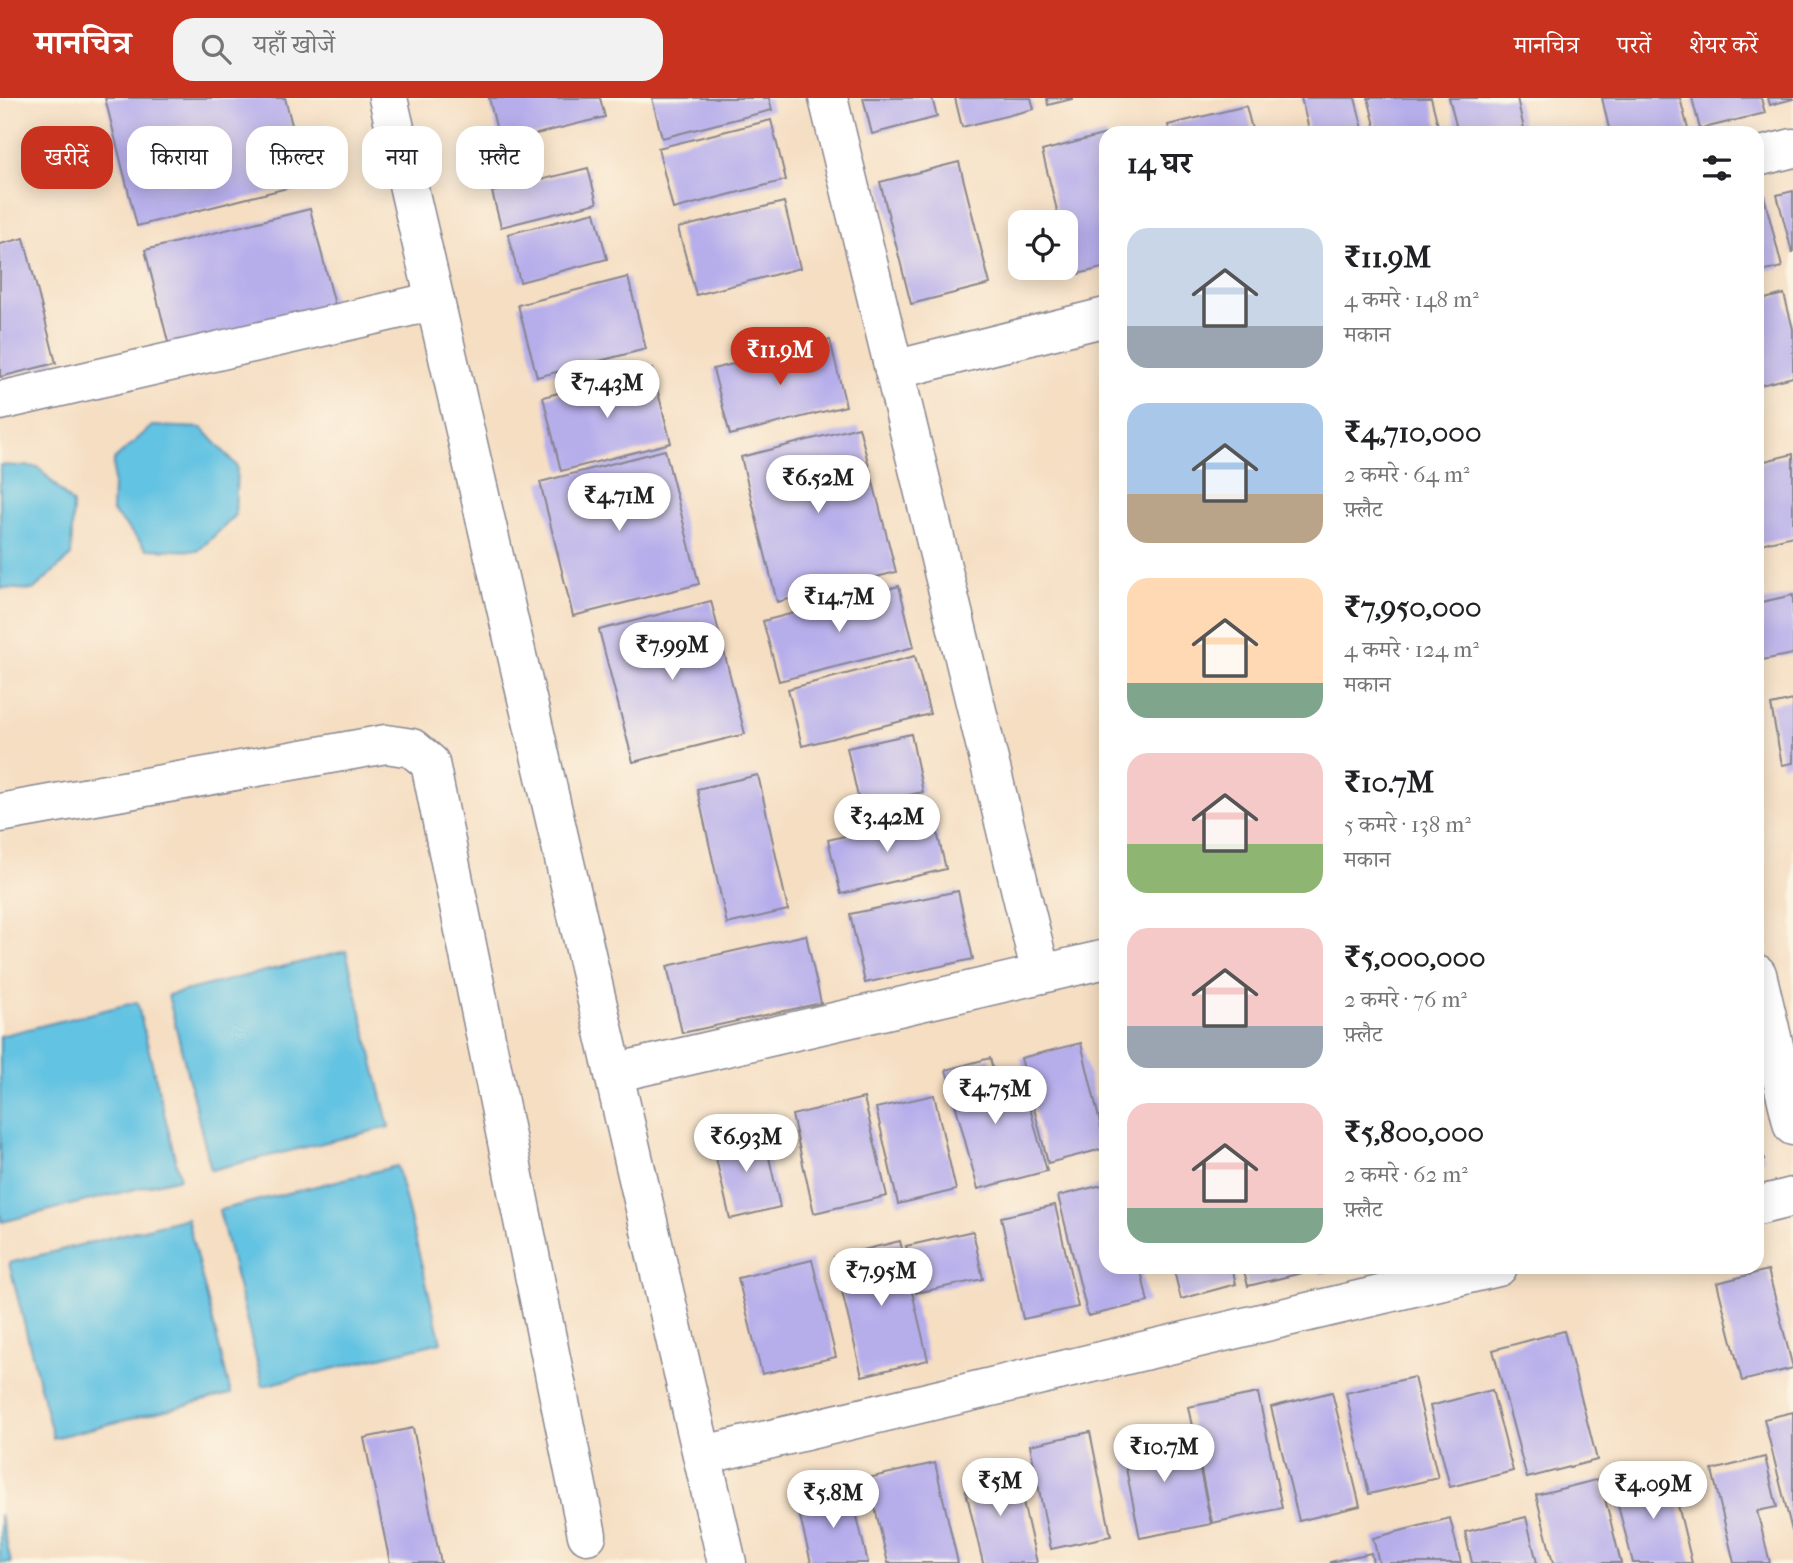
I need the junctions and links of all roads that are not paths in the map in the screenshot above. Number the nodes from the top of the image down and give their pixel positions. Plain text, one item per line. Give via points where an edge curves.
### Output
1 (388, 98) edge
2 (828, 98) edge
3 (1793, 148) edge
4 (1764, 155) edge
5 (435, 301) junction
6 (1099, 319) edge
7 (894, 370) junction
8 (0, 401) edge
9 (0, 813) edge
10 (1099, 961) edge
11 (1041, 974) junction
12 (1764, 1004) edge
13 (614, 1073) junction
14 (1793, 1126) edge
15 (1793, 1197) edge
16 (1764, 1204) edge
17 (1468, 1274) edge
18 (704, 1455) junction
19 (587, 1535) dead end
20 (727, 1563) edge

1 - 5 lane
2 - 7 lane
3 - 4 lane
5 - 8 lane
5 - 13 lane
6 - 7 lane
7 - 11 lane
9 - 19 lane via 386,744 412,748 430,763
10 - 11 lane
11 - 13 lane
12 - 14 lane
13 - 18 lane
15 - 16 lane
17 - 18 lane
18 - 20 lane

